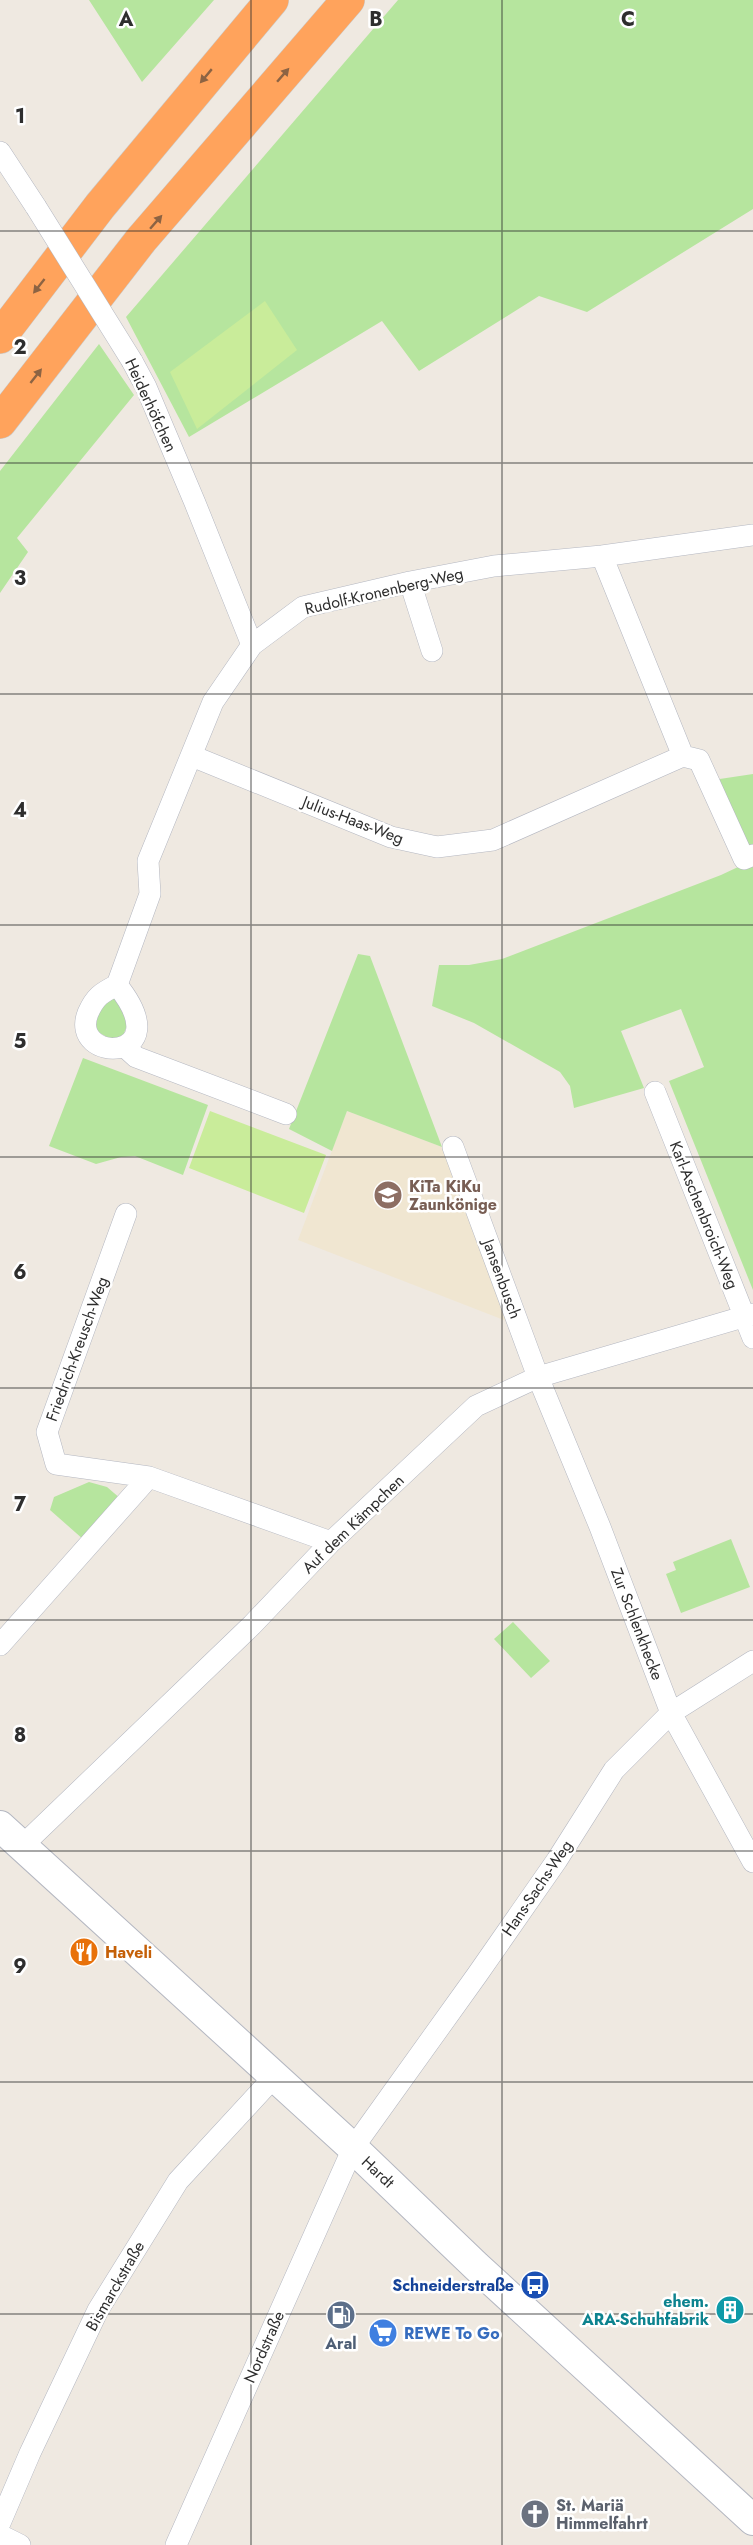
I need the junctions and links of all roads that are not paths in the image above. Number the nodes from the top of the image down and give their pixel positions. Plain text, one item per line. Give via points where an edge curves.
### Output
1 (272, 0) edge
2 (348, 0) edge
3 (0, 152) edge
4 (0, 337) edge
5 (0, 422) edge
6 (753, 535) edge
7 (602, 556) junction
8 (410, 582) junction
9 (252, 645) junction
10 (432, 651) dead end
11 (192, 756) junction
12 (683, 756) junction
13 (748, 857) edge
14 (117, 985) junction
15 (124, 1047) junction
16 (655, 1092) dead end
17 (286, 1114) dead end
18 (453, 1147) dead end
19 (126, 1214) dead end
20 (748, 1315) edge
21 (753, 1338) edge
22 (538, 1377) junction
23 (149, 1477) junction
24 (331, 1542) junction
25 (0, 1645) edge
26 (753, 1661) edge
27 (671, 1713) junction
28 (0, 1826) edge
29 (21, 1847) junction
30 (753, 1862) edge
31 (274, 2077) junction
32 (353, 2148) junction
33 (753, 2520) edge
34 (0, 2523) edge
35 (0, 2535) edge
36 (20, 2545) edge
37 (176, 2545) edge

1 -> 4 highway via 108,197
5 -> 2 highway via 141,240
3 - 9 street, Heiderhöfchen, bridge via 146,387
6 - 7 street, Rudolf-Kronenberg-Weg
7 - 8 street, Rudolf-Kronenberg-Weg via 494,566
7 - 12 street
8 - 9 street, Rudolf-Kronenberg-Weg via 303,607
8 - 10 street
9 - 11 street, Rudolf-Kronenberg-Weg via 213,702
11 - 12 street, Julius-Haas-Weg via 391,837 437,847 493,840
11 - 14 street, Rudolf-Kronenberg-Weg via 148,861 150,894
12 - 13 street via 699,760
14 - 15 street via 133,1009 137,1026 132,1041
14 - 15 street via 99,994 86,1020 88,1035 97,1044 111,1050
15 - 17 street via 136,1057
16 - 20 street, Karl-Aschenbroich-Weg
18 - 22 street, Jansenbusch
19 - 23 street, Friedrich-Kreusch-Weg via 47,1432 56,1464
20 - 21 street, Karl-Aschenbroich-Weg
20 - 22 street, Auf dem Kämpchen
22 - 24 street, Auf dem Kämpchen via 476,1406
22 - 27 street, Zur Schlenkhecke
23 - 24 street, Friedrich-Kreusch-Weg
23 - 25 street
24 - 29 street, Auf dem Kämpchen via 252,1625
26 - 27 street, Hans-Sachs-Weg
27 - 30 street, Zur Schlenkhecke
27 - 32 street, Hans-Sachs-Weg via 614,1770 557,1860
28 - 29 main road, Hardt
29 - 31 main road, Hardt
31 - 32 main road, Hardt
31 - 34 street, Bismarckstraße via 178,2181 98,2310
32 - 33 main road, Hardt
32 - 37 street, Nordstraße
35 - 36 street

